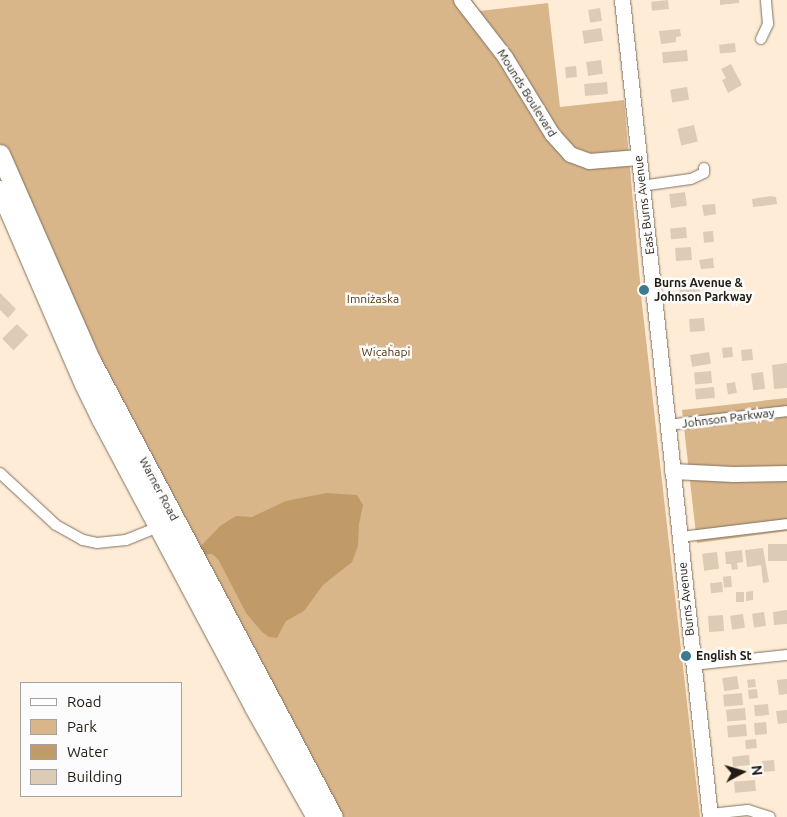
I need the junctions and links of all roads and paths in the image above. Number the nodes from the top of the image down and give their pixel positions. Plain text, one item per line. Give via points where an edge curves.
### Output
1 (461, 0) edge
2 (622, 0) edge
3 (766, 0) edge
4 (762, 40) dead end
5 (0, 154) edge
6 (638, 157) junction
7 (704, 168) dead end
8 (641, 186) junction
9 (2, 194) edge
10 (787, 411) edge
11 (668, 425) junction
12 (672, 471) junction
13 (0, 473) edge
14 (787, 473) edge
15 (167, 522) junction
16 (787, 524) edge
17 (680, 537) junction
18 (787, 654) edge
19 (693, 665) junction
20 (710, 816) edge
21 (316, 817) edge
22 (333, 817) edge
23 (770, 817) edge

1 - 6 street, Mounds Boulevard via 505,57 552,134 570,154 588,161
2 - 6 street, East Burns Avenue
3 - 4 street via 768,20
5 - 15 highway, Warner Road via 91,361
6 - 8 street, East Burns Avenue
7 - 8 street via 704,173 691,179
8 - 11 street, East Burns Avenue
9 - 15 highway, Warner Road via 84,384
10 - 11 street, Johnson Parkway
11 - 12 street, East Burns Avenue
12 - 14 street
12 - 17 street, Burns Avenue
13 - 15 street via 56,526 83,540 97,543 126,540
15 - 21 highway, Warner Road via 254,707
15 - 22 highway, Warner Road
16 - 17 street
17 - 19 street, Burns Avenue
18 - 19 street
19 - 20 street, Burns Avenue
20 - 23 street via 748,810

